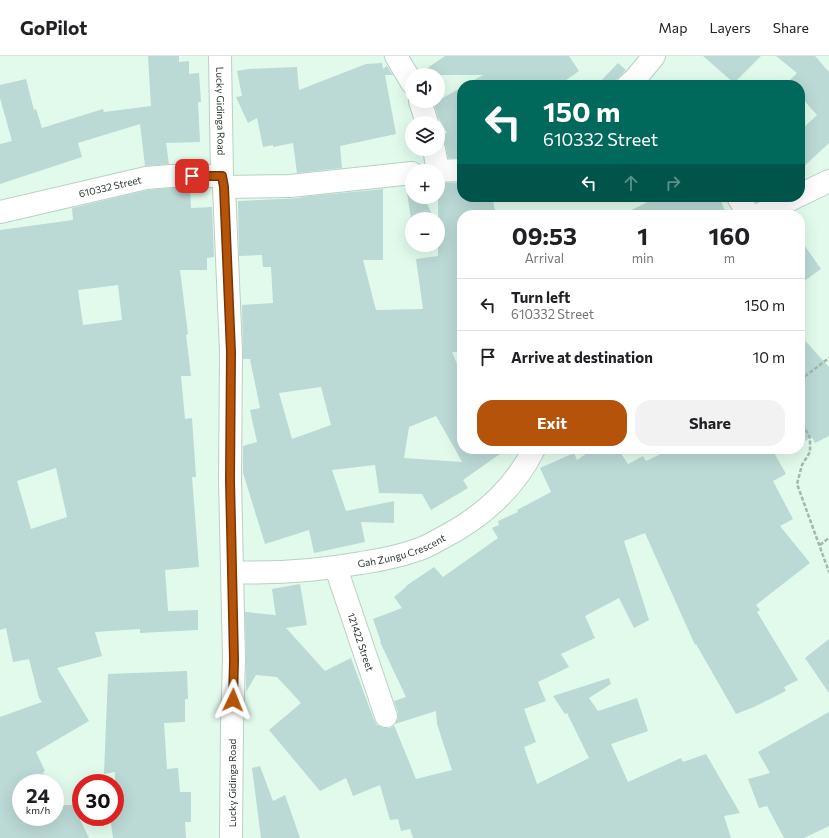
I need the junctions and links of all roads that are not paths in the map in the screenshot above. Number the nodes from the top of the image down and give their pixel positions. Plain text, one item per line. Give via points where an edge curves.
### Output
1 (220, 56) edge
2 (396, 56) edge
3 (654, 56) edge
4 (405, 71) edge
5 (634, 80) edge
6 (457, 170) edge
7 (445, 171) edge
8 (405, 174) edge
9 (223, 181) junction
10 (829, 182) edge
11 (805, 193) edge
12 (785, 202) edge
13 (769, 210) edge
14 (0, 212) edge
15 (531, 454) edge
16 (336, 568) junction
17 (232, 572) junction
18 (386, 716) dead end
19 (231, 838) edge

1 - 9 street, Lucky Gidinga Road
2 - 4 street
3 - 5 street
6 - 7 street
8 - 9 street, 610332 Street via 290,186
9 - 14 street, 610332 Street via 170,176 146,178
9 - 17 street, Lucky Gidinga Road via 231,352
10 - 11 street
12 - 13 street
15 - 16 street, Gah Zungu Crescent via 518,476 499,499 456,531 422,549 394,558
16 - 17 street, Gah Zungu Crescent via 293,572
16 - 18 street, 121422 Street
17 - 19 street, Lucky Gidinga Road via 234,660

